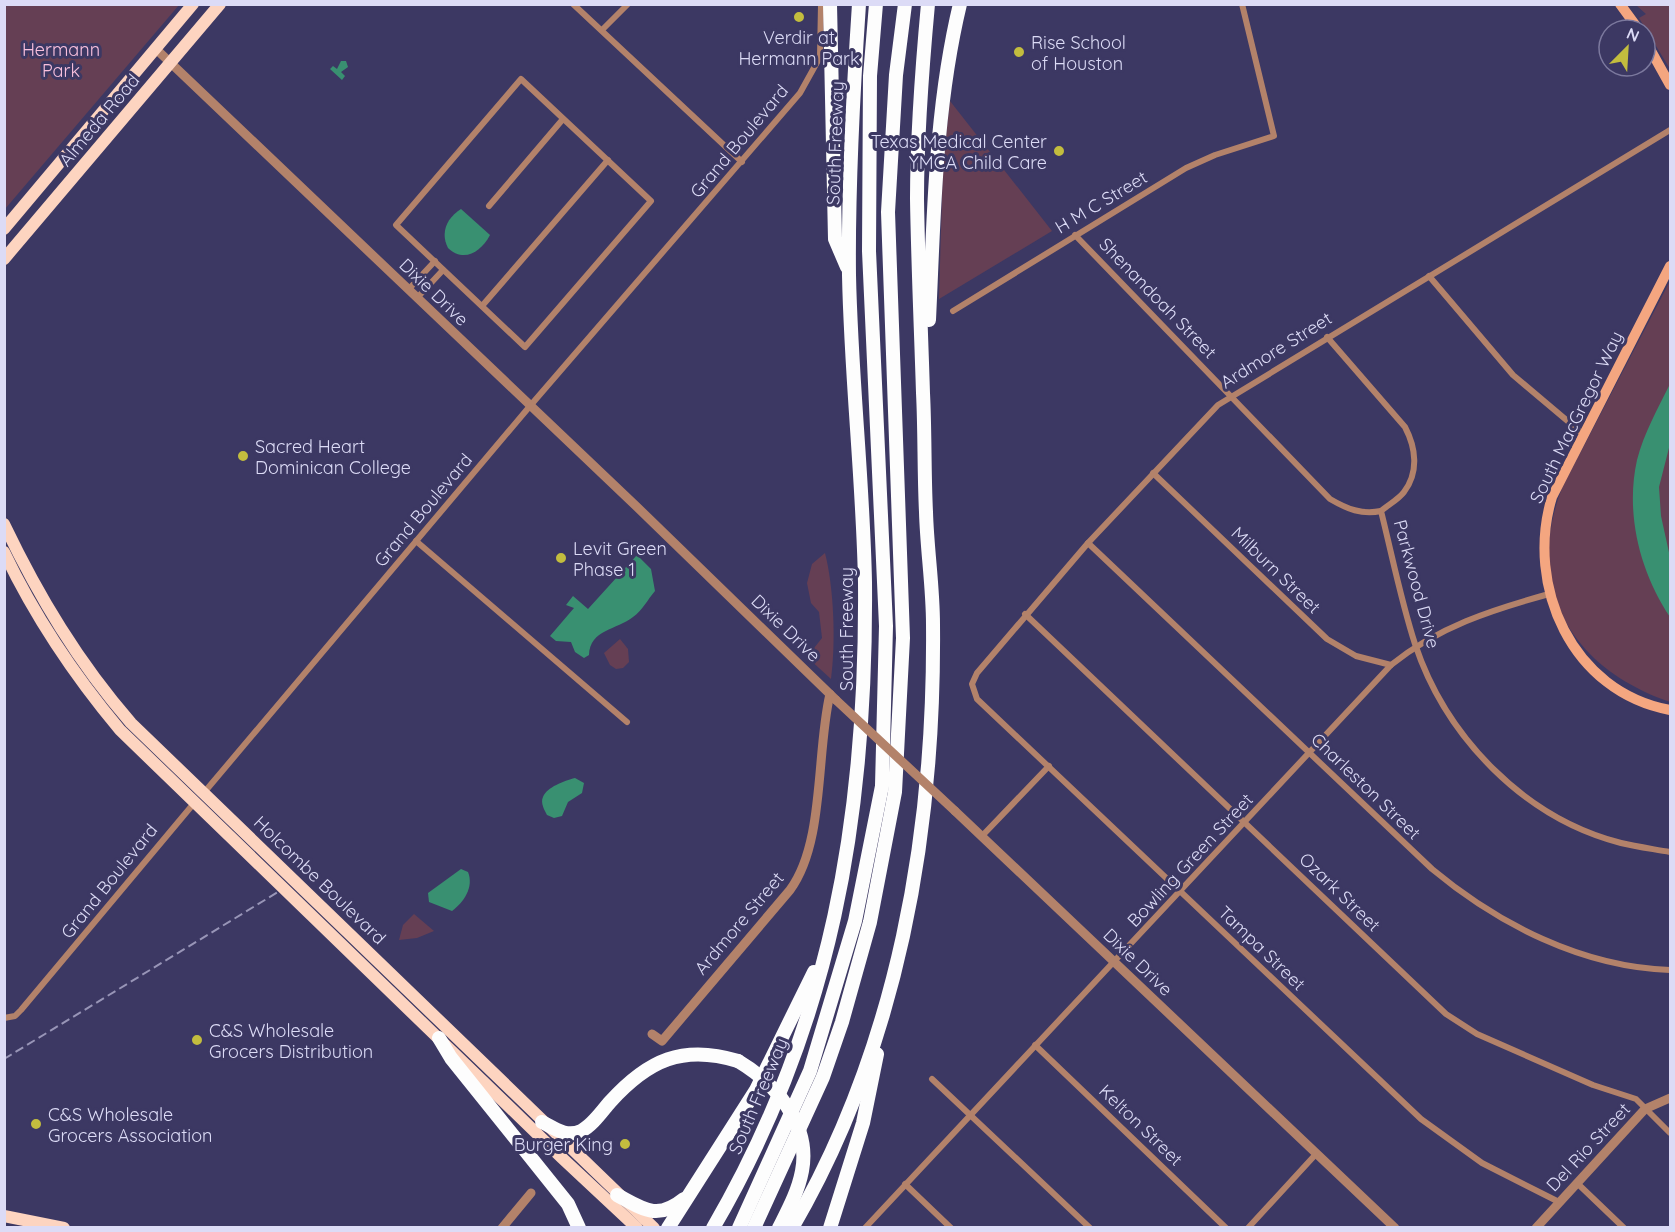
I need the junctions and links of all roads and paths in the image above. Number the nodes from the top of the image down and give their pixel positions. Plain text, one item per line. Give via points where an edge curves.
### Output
1 (194, 4) edge
2 (220, 4) edge
3 (573, 4) edge
4 (628, 4) edge
5 (821, 4) edge
6 (830, 4) edge
7 (859, 4) edge
8 (876, 4) edge
9 (905, 4) edge
10 (928, 4) edge
11 (960, 4) edge
12 (1242, 4) edge
13 (1620, 4) edge
14 (1630, 18) edge
15 (602, 30) junction
16 (156, 49) junction
17 (1657, 61) edge
18 (171, 63) junction
19 (1671, 85) edge
20 (563, 119) junction
21 (1671, 130) edge
22 (608, 160) junction
23 (742, 162) junction
24 (60, 164) junction
25 (74, 177) junction
26 (489, 206) dead end
27 (4, 229) edge
28 (1075, 235) junction
29 (4, 258) edge
30 (435, 261) junction
31 (1671, 266) edge
32 (443, 270) junction
33 (849, 272) junction
34 (1428, 276) junction
35 (408, 290) junction
36 (417, 298) junction
37 (482, 306) junction
38 (953, 311) dead end
39 (1327, 337) junction
40 (1231, 396) junction
41 (530, 406) junction
42 (925, 430) junction
43 (1582, 434) junction
44 (1153, 473) junction
45 (1381, 511) junction
46 (4, 524) edge
47 (416, 541) junction
48 (1088, 543) junction
49 (4, 552) edge
50 (1549, 594) junction
51 (1025, 614) junction
52 (1416, 645) junction
53 (1391, 665) junction
54 (972, 684) joint
55 (833, 697) junction
56 (1671, 710) edge
57 (627, 722) dead end
58 (1310, 754) junction
59 (1049, 766) junction
60 (199, 798) junction
61 (1246, 823) junction
62 (982, 836) junction
63 (1671, 852) edge
64 (1180, 891) junction
65 (830, 940) junction
66 (1114, 962) junction
67 (1671, 970) edge
68 (890, 990) junction
69 (7, 1018) edge
70 (652, 1034) dead end
71 (439, 1038) junction
72 (1035, 1045) junction
73 (932, 1079) dead end
74 (1671, 1098) edge
75 (1645, 1109) junction
76 (970, 1115) junction
77 (542, 1122) junction
78 (1671, 1133) edge
79 (1316, 1154) junction
80 (1577, 1183) junction
81 (905, 1184) junction
82 (531, 1193) dead end
83 (690, 1194) junction
84 (617, 1195) junction
85 (1559, 1203) junction
86 (623, 1215) junction
87 (4, 1216) edge
88 (64, 1227) edge
89 (502, 1227) edge
90 (579, 1227) edge
91 (631, 1227) edge
92 (637, 1227) edge
93 (654, 1227) edge
94 (668, 1227) edge
95 (712, 1227) edge
96 (739, 1227) edge
97 (754, 1227) edge
98 (779, 1227) edge
99 (792, 1227) edge
100 (830, 1227) edge
101 (865, 1227) edge
102 (951, 1227) edge
103 (1090, 1227) edge
104 (1226, 1227) edge
105 (1248, 1227) edge
106 (1395, 1227) edge
107 (1536, 1227) edge
108 (1624, 1227) edge

1 - 16 main road, Almeda Road
2 - 18 main road, Almeda Road
3 - 15 street
4 - 15 street
5 - 23 street, Grand Boulevard via 822,47 816,68
6 - 33 highway via 835,239
7 - 33 highway, South Freeway
8 - 96 highway via 870,76 869,251 886,626 882,786 855,921 810,1071
9 - 97 highway via 896,75 888,212 903,638 895,792 870,922 842,1022 823,1077
10 - 42 highway via 917,198
11 - 42 highway via 944,87 935,177
12 - 28 street, H M C Street via 1274,136 1186,168
13 - 14 main road
15 - 23 street
16 - 18 street, Dixie Drive
16 - 24 main road, Almeda Road
17 - 19 main road
18 - 25 main road, Almeda Road
18 - 35 street, Dixie Drive
20 - 22 street
20 - 26 street
20 - 30 street via 521,79 396,225
21 - 34 street, Ardmore Street
22 - 37 street
22 - 37 street via 651,201 525,347
23 - 41 street, Grand Boulevard
24 - 25 main road
24 - 27 main road, Almeda Road
25 - 29 main road, Almeda Road
28 - 38 street, H M C Street
28 - 40 street, Shenandoah Street
30 - 32 street
30 - 35 street
31 - 43 main road, South MacGregor Way
32 - 36 street
32 - 37 street
33 - 65 highway, South Freeway via 865,580 864,701 850,846
34 - 39 street, Ardmore Street
34 - 43 street via 1513,375
35 - 36 street, Dixie Drive
36 - 41 street, Dixie Drive
39 - 40 street, Ardmore Street
39 - 45 street, Parkwood Drive via 1405,427 1413,442 1413,471 1404,493
40 - 44 street, Ardmore Street via 1206,415
40 - 45 street, Shenandoah Street via 1330,499 1350,509
41 - 47 street, Grand Boulevard
41 - 55 street, Dixie Drive
42 - 68 highway via 933,623 931,717 916,875
43 - 50 main road, South MacGregor Way via 1546,518 1543,548
44 - 48 street, Ardmore Street
44 - 53 street, Milburn Street via 1327,639 1356,656
45 - 52 street, Parkwood Drive
46 - 60 main road, Holcombe Boulevard via 46,606 79,658
47 - 57 street
47 - 60 street, Grand Boulevard
48 - 51 street, Ardmore Street
48 - 58 street, Charleston Street
49 - 60 main road, Holcombe Boulevard via 41,622 96,700 146,757
50 - 52 street, Bowling Green Street via 1485,612
50 - 56 main road, South MacGregor Way via 1568,638 1591,665 1621,690
51 - 54 street, Ardmore Street
51 - 61 street, Ozark Street
52 - 53 street, Bowling Green Street
52 - 63 street, Parkwood Drive via 1431,683 1465,738 1516,790 1544,810 1579,827 1620,843
53 - 58 street, Bowling Green Street
54 - 59 street, Tampa Street via 977,699
55 - 62 street, Dixie Drive, bridge
55 - 70 street, Ardmore Street via 801,872 662,1041
58 - 61 street, Bowling Green Street
58 - 67 street, Charleston Street via 1432,869 1492,914 1567,949 1632,966
59 - 62 street
59 - 64 street, Tampa Street
60 - 69 street, Grand Boulevard via 29,1001 15,1016
60 - 71 main road, Holcombe Boulevard
60 - 77 main road, Holcombe Boulevard
61 - 64 street, Bowling Green Street
61 - 75 street, Ozark Street via 1457,1022 1593,1084 1636,1099
62 - 66 street, Dixie Drive
64 - 66 street, Bowling Green Street
64 - 85 street, Tampa Street via 1440,1135 1482,1163
65 - 83 highway via 756,1090
65 - 95 highway, South Freeway via 784,1083 747,1170
66 - 72 street, Bowling Green Street
66 - 79 street, Dixie Drive
68 - 99 highway via 863,1074 837,1137
68 - 100 highway via 863,1123
71 - 86 main road, Holcombe Boulevard
71 - 90 highway via 451,1059 568,1204
72 - 76 street, Bowling Green Street
72 - 104 street, Kelton Street
73 - 76 street
74 - 75 street, Del Rio Street
75 - 78 street, Ozark Street
75 - 80 street, Del Rio Street
76 - 81 street, Bowling Green Street
76 - 103 street
77 - 84 main road, Holcombe Boulevard
77 - 98 highway, bridge via 563,1134 582,1131 628,1082 667,1058 710,1053 738,1061 776,1090 788,1105 798,1132 802,1170
79 - 105 street
79 - 106 street, Dixie Drive
80 - 85 street, Del Rio Street
80 - 108 street
81 - 101 street, Bowling Green Street
81 - 102 street
82 - 89 street
83 - 84 highway via 672,1209 653,1212
83 - 94 highway
84 - 93 main road, Holcombe Boulevard
85 - 107 street, Del Rio Street
86 - 91 main road
86 - 92 main road, Holcombe Boulevard
87 - 88 main road

